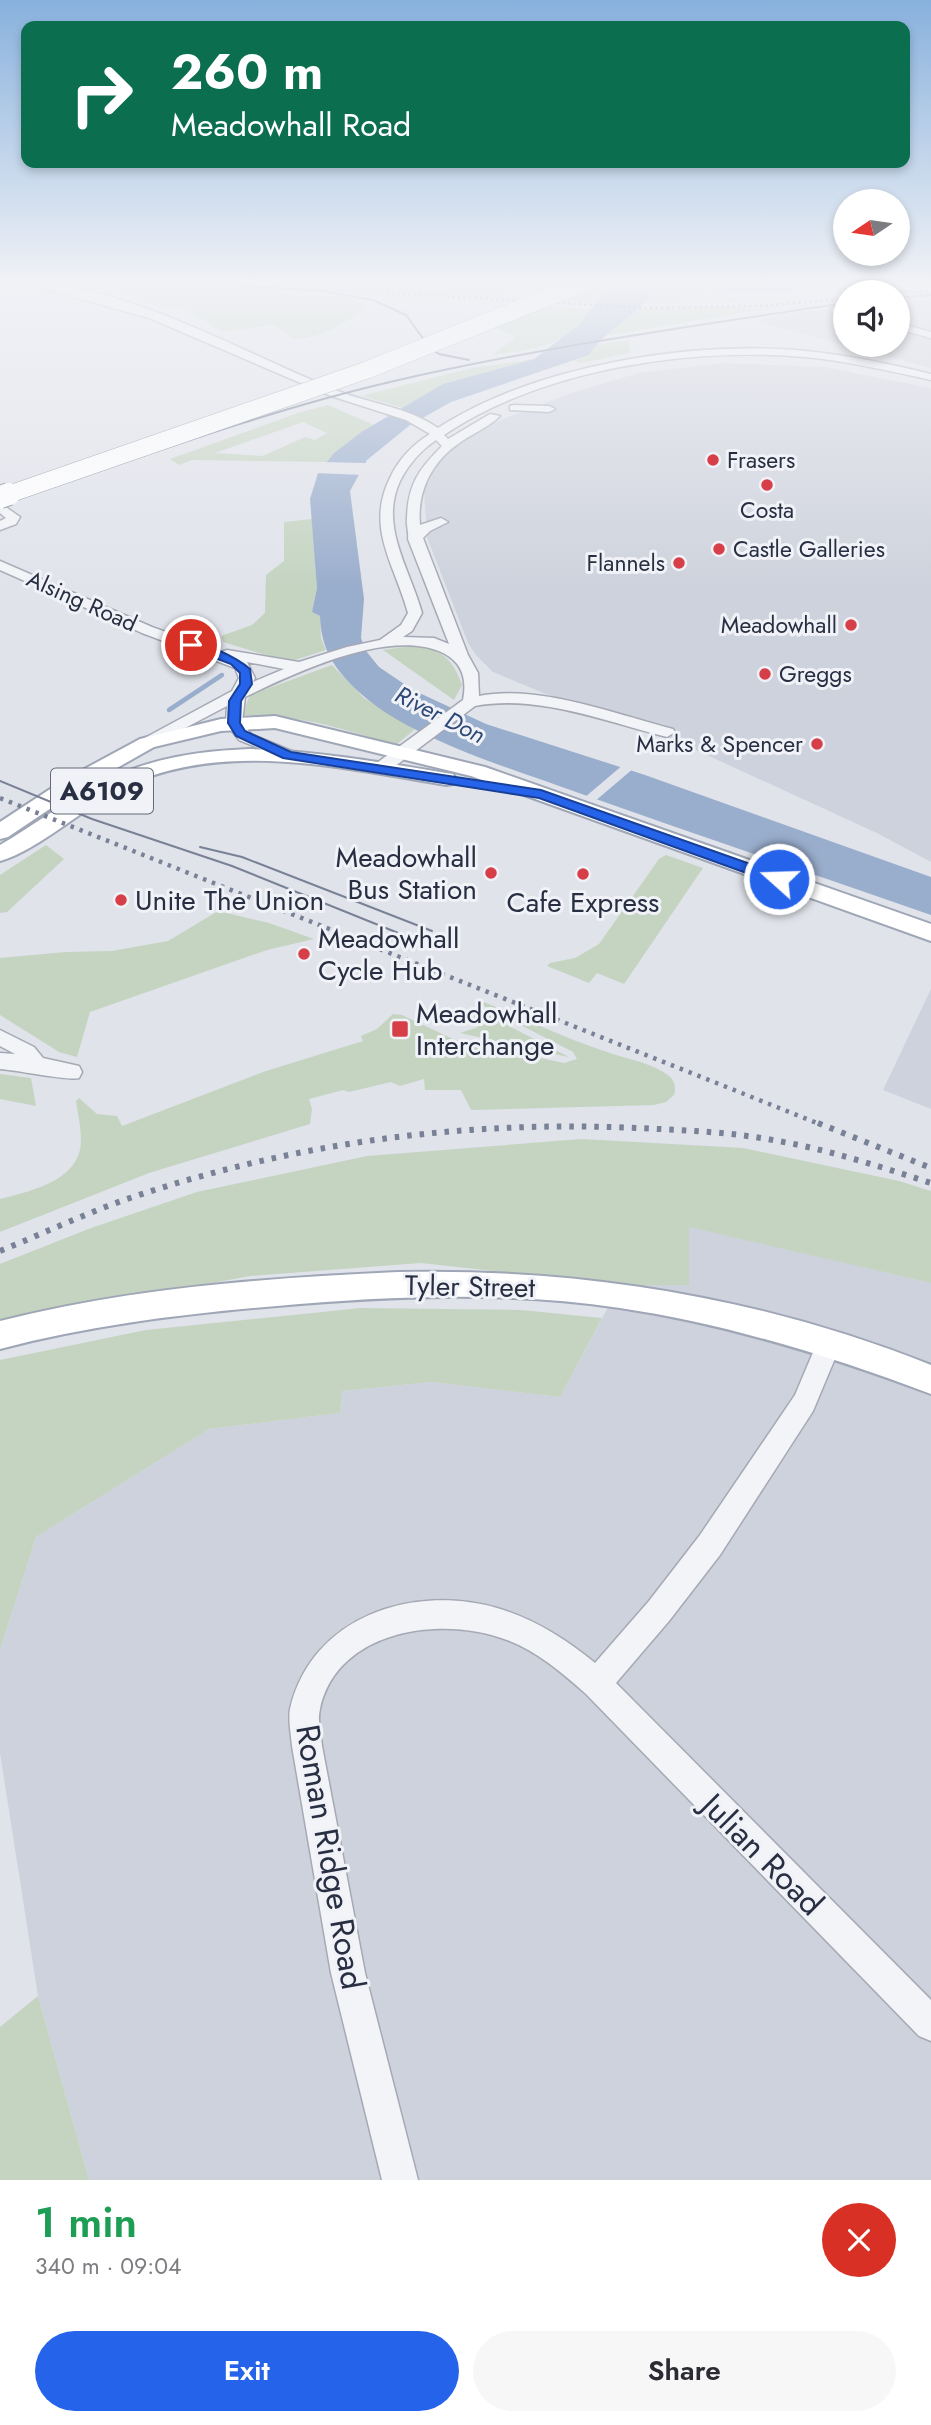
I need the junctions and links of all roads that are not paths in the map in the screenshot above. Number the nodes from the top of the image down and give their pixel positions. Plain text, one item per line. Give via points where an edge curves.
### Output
1 (284, 385) edge
2 (295, 385) edge
3 (297, 385) edge
4 (321, 385) edge
5 (329, 385) edge
6 (543, 385) joint
7 (580, 385) edge
8 (542, 401) junction
9 (498, 402) junction
10 (453, 423) junction
11 (417, 425) junction
12 (476, 425) junction
13 (438, 433) junction
14 (421, 446) junction
15 (446, 446) junction
16 (400, 468) junction
17 (422, 476) junction
18 (0, 482) edge
19 (0, 495) edge
20 (412, 502) junction
21 (0, 507) edge
22 (386, 507) junction
23 (411, 520) junction
24 (0, 526) edge
25 (415, 539) junction
26 (392, 546) junction
27 (0, 565) edge
28 (387, 640) junction
29 (204, 649) junction
30 (465, 663) junction
31 (302, 667) junction
32 (242, 692) junction
33 (536, 701) junction
34 (470, 702) junction
35 (234, 723) junction
36 (667, 732) dead end
37 (147, 743) junction
38 (402, 752) junction
39 (288, 755) junction
40 (380, 769) junction
41 (541, 794) junction
42 (0, 832) edge
43 (0, 854) edge
44 (931, 933) edge
45 (1, 1046) edge
46 (72, 1072) dead end
47 (0, 1335) edge
48 (829, 1345) junction
49 (931, 1380) edge
50 (596, 1684) junction
51 (931, 2024) edge
52 (400, 2180) edge

1 - 18 highway
2 - 11 street
3 - 18 highway
4 - 19 highway, bridge
5 - 19 highway, bridge
6 - 8 street
6 - 9 street
7 - 8 street
8 - 9 street
8 - 12 street
9 - 10 street
10 - 11 street
10 - 13 street
11 - 13 street
11 - 14 street
12 - 13 street
12 - 15 street
13 - 14 street
13 - 15 street
14 - 16 street
15 - 17 street
16 - 17 street
16 - 22 street
17 - 20 street
20 - 23 street
20 - 25 street via 440,519
21 - 24 street via 13,517
22 - 23 street
22 - 26 street
23 - 25 street
23 - 26 street via 398,529
25 - 30 street
26 - 28 street via 415,613 407,628
27 - 29 street, Alsing Road via 147,630
28 - 30 street via 440,644
28 - 31 street
29 - 31 street, Alsing Road
29 - 32 street, Alsing Road via 241,665 247,678
30 - 33 street via 490,682
30 - 34 street via 473,691
31 - 32 street
32 - 35 street via 235,701
32 - 37 street
33 - 34 street via 495,697
33 - 36 street
34 - 38 street
35 - 37 main road, A6109
35 - 38 main road, A6109 via 295,725
35 - 39 street via 245,737
37 - 42 main road, A6109
38 - 40 street
38 - 41 main road, A6109 via 478,771
39 - 40 main road, A6109
39 - 43 main road, A6109 via 206,757 133,776
40 - 41 main road, A6109
41 - 44 main road, A6109
45 - 46 street via 36,1064
47 - 48 main road, Tyler Street via 140,1306 346,1286 489,1284 549,1287 683,1306
48 - 49 main road, Tyler Street
48 - 50 street via 804,1404 710,1545
50 - 51 street, Julian Road
50 - 52 street, Roman Ridge Road via 562,1654 527,1634 462,1616 408,1618 374,1627 348,1640 328,1659 311,1687 304,1711 307,1746 348,1973

